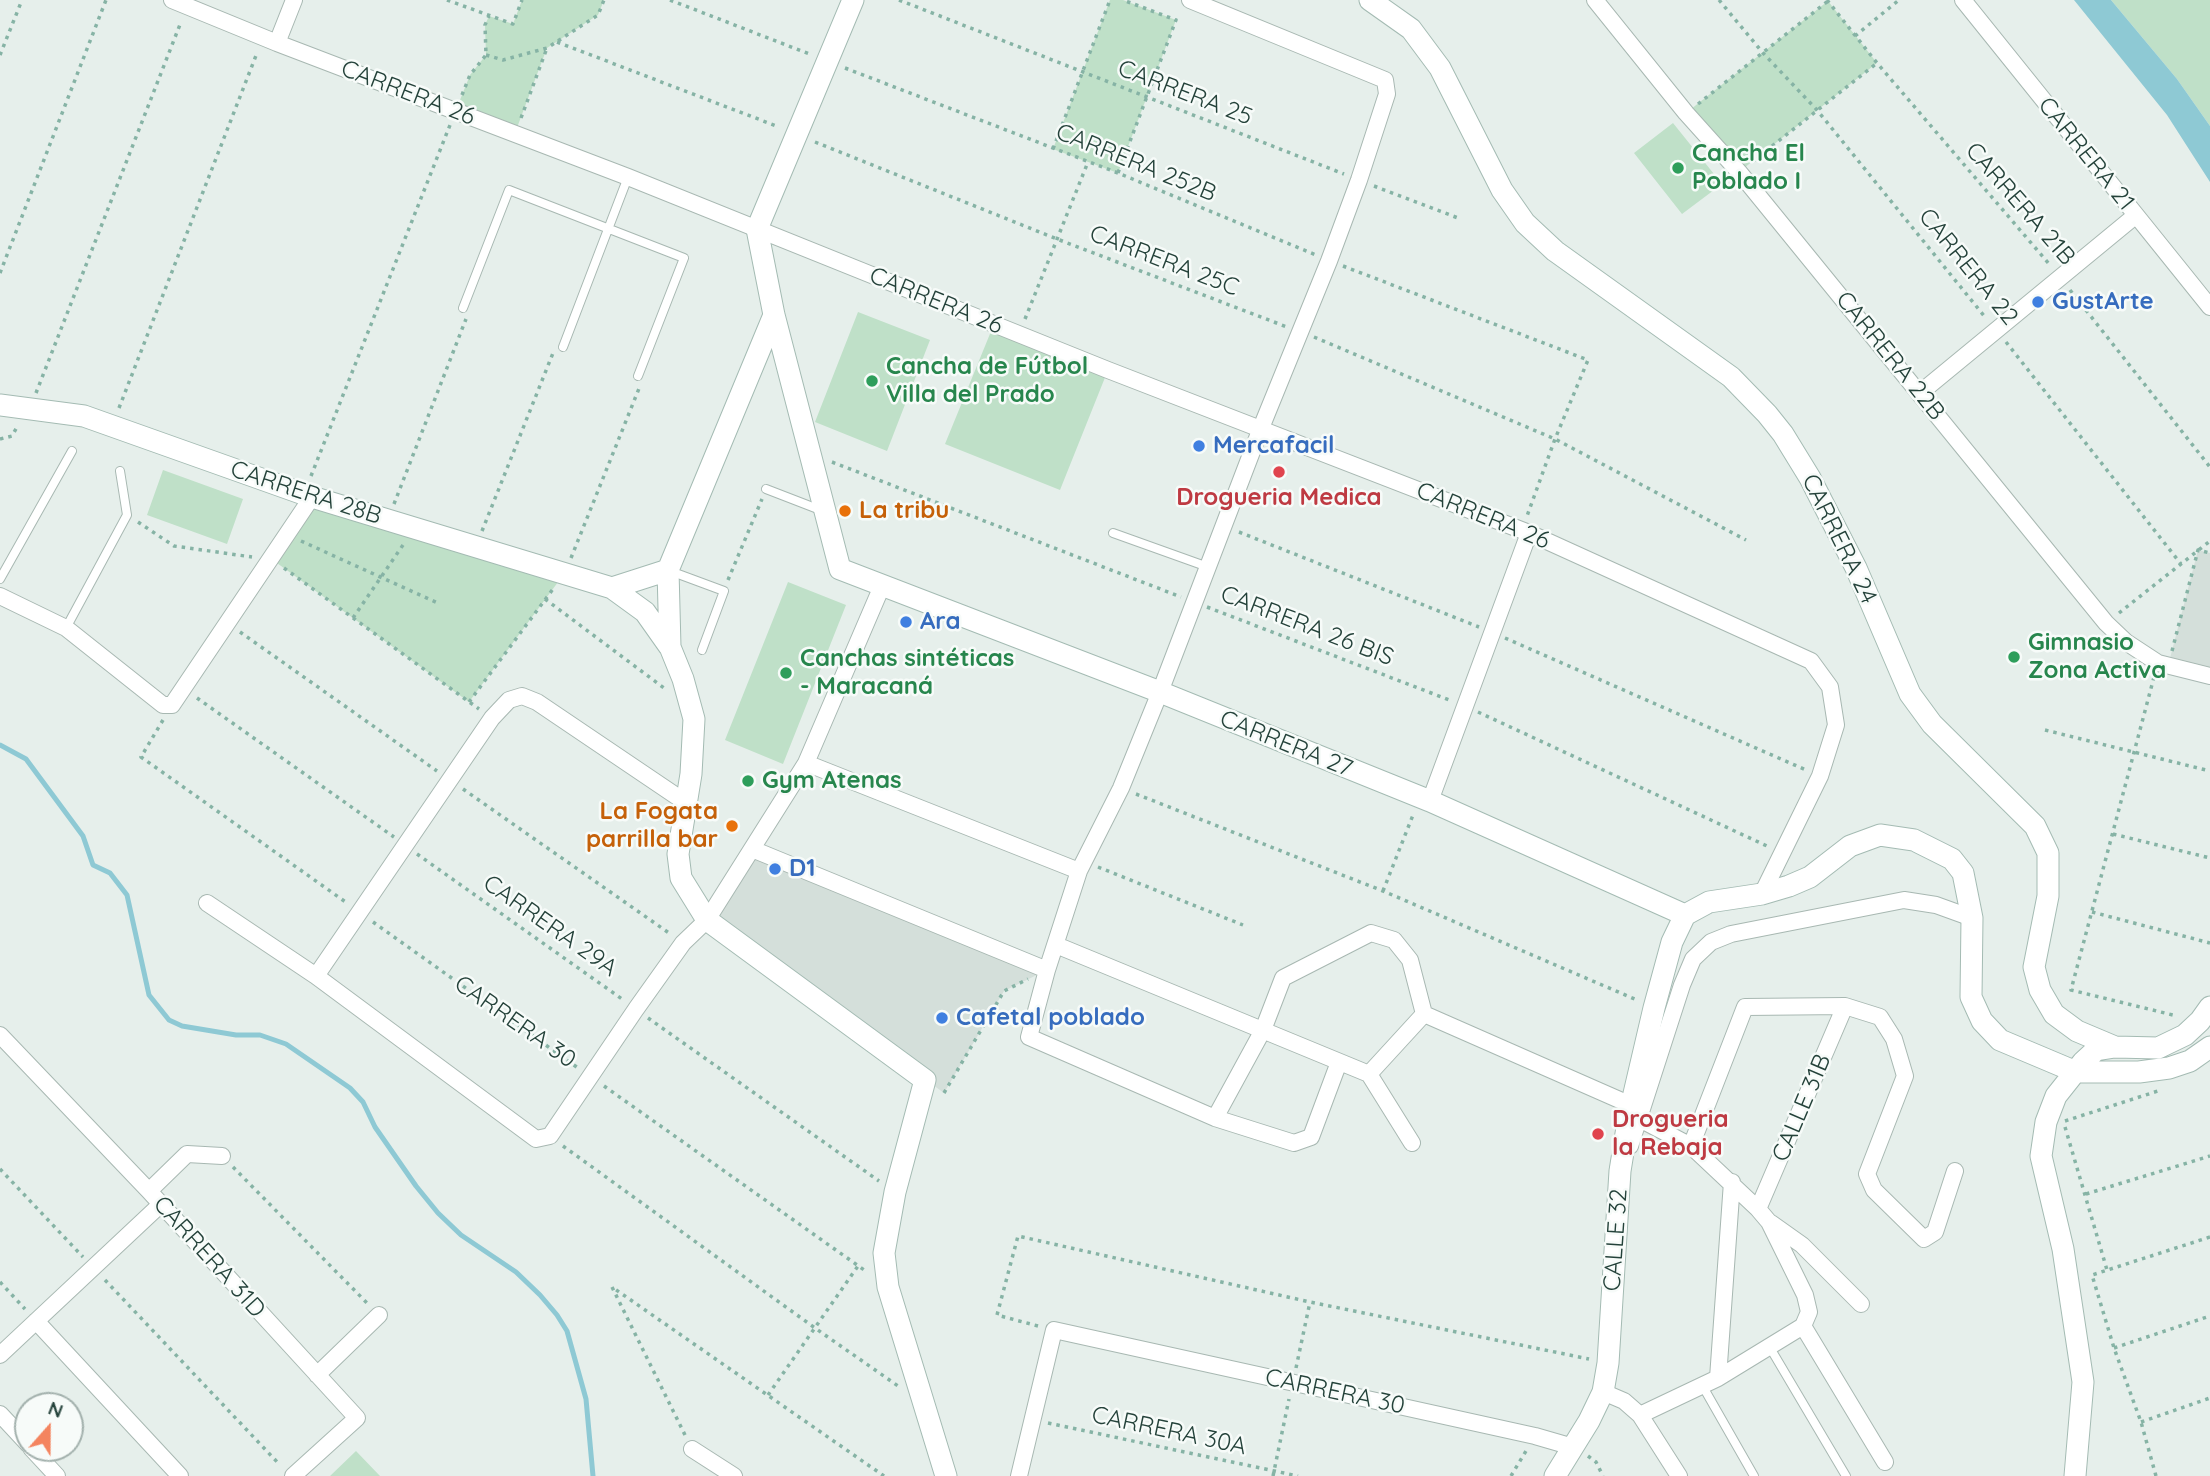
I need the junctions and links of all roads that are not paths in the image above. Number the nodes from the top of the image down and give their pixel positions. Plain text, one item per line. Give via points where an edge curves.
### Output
1 (172, 0) edge
2 (295, 0) edge
3 (853, 0) edge
4 (1190, 0) edge
5 (1370, 0) edge
6 (1595, 0) edge
7 (1963, 0) edge
8 (270, 40) junction
9 (628, 177) junction
10 (2135, 216) junction
11 (608, 229) junction
12 (757, 229) junction
13 (2210, 307) edge
14 (466, 309) road end
15 (774, 315) junction
16 (560, 346) road end
17 (640, 377) road end
18 (1920, 393) junction
19 (0, 405) edge
20 (1261, 428) junction
21 (72, 451) dead end
22 (120, 471) dead end
23 (766, 489) road end
24 (308, 495) junction
25 (825, 512) junction
26 (1526, 531) junction
27 (1113, 533) dead end
28 (1208, 567) junction
29 (668, 570) junction
30 (0, 579) edge
31 (882, 586) junction
32 (612, 588) junction
33 (0, 596) edge
34 (66, 628) junction
35 (670, 647) junction
36 (702, 650) dead end
37 (2210, 677) edge
38 (1160, 692) junction
39 (806, 763) junction
40 (1425, 799) junction
41 (688, 804) junction
42 (752, 849) junction
43 (1081, 866) junction
44 (1762, 894) junction
45 (208, 903) dead end
46 (1685, 915) junction
47 (1972, 918) junction
48 (707, 920) junction
49 (1056, 945) junction
50 (1047, 970) junction
51 (316, 976) junction
52 (1845, 1006) junction
53 (1424, 1014) junction
54 (2205, 1014) edge
55 (1263, 1030) junction
56 (0, 1035) edge
57 (2115, 1047) junction
58 (2210, 1047) edge
59 (1339, 1062) junction
60 (2076, 1072) junction
61 (1369, 1074) junction
62 (1634, 1113) junction
63 (1215, 1118) junction
64 (1412, 1143) dead end
65 (1691, 1146) junction
66 (222, 1156) road end
67 (1955, 1171) dead end
68 (1732, 1182) junction
69 (149, 1191) junction
70 (160, 1205) junction
71 (1764, 1216) junction
72 (1861, 1304) dead end
73 (379, 1315) road end
74 (36, 1321) junction
75 (1802, 1326) junction
76 (1768, 1345) junction
77 (0, 1355) edge
78 (317, 1376) junction
79 (1718, 1378) junction
80 (1702, 1385) junction
81 (1602, 1392) junction
82 (0, 1415) edge
83 (1640, 1415) junction
84 (14, 1429) edge
85 (1573, 1447) junction
86 (692, 1449) road end
87 (1885, 1462) dead end
88 (287, 1471) edge
89 (180, 1476) edge
90 (734, 1476) edge
91 (946, 1476) edge
92 (1019, 1476) edge
93 (1555, 1476) edge
94 (1679, 1476) edge
95 (1754, 1476) edge
96 (1846, 1476) edge
97 (2075, 1476) edge

1 - 8 street, CARRERA 26
2 - 8 street
3 - 12 main road
4 - 20 street via 1385,80 1387,94 1359,180
5 - 57 main road, CARRERA 24 via 1411,29 1440,68 1502,190 1525,223 1555,251 1731,377 1783,434 1856,568 1910,694 1932,724 2035,826 2048,853 2048,897 2034,967 2040,990 2054,1014 2077,1031
6 - 18 street, CARRERA 22B
7 - 10 street, CARRERA 21
8 - 9 street, CARRERA 26
9 - 11 lane
9 - 12 street, CARRERA 26
10 - 13 street, CARRERA 21
10 - 18 street
11 - 14 lane via 509,190
11 - 16 lane
11 - 17 lane via 684,258
12 - 15 main road
12 - 20 street, CARRERA 26
15 - 25 main road
15 - 29 main road
18 - 37 street, CARRERA 22B via 2106,623 2126,642 2163,664
19 - 24 main road, CARRERA 28B via 84,416
20 - 26 street, CARRERA 26
20 - 28 street
21 - 30 lane
22 - 34 lane via 127,515
23 - 25 lane
24 - 32 main road, CARRERA 28B
24 - 34 street via 287,535 172,705 163,705
25 - 31 main road, CARRERA 27 via 840,569
26 - 40 street via 1465,706
26 - 44 street, CARRERA 26 via 1811,661 1830,687 1836,725 1819,776
27 - 28 lane
28 - 38 street
29 - 32 main road
29 - 35 main road
29 - 36 lane via 724,591
31 - 38 main road, CARRERA 27
31 - 39 street
32 - 35 main road, CARRERA 28B via 645,612
33 - 34 street
35 - 41 main road via 694,719
38 - 40 main road, CARRERA 27
38 - 43 street via 1121,788
39 - 42 street
39 - 43 street
40 - 46 main road, CARRERA 27
41 - 48 main road via 678,854 681,878
41 - 51 street via 537,702 522,696 509,700
42 - 48 street
42 - 50 street
43 - 49 street
44 - 46 main road via 1709,902
44 - 47 main road via 1810,877 1850,846 1880,835 1914,841 1952,859 1963,873
45 - 51 street
46 - 62 main road, CALLE 32 via 1672,942 1654,1008
47 - 60 main road via 1971,997 1982,1021 2000,1040
47 - 62 street via 1904,900 1731,934 1711,942 1693,959
48 - 51 street via 683,943 550,1136 536,1139
48 - 91 main road via 925,1080 884,1253 888,1287
49 - 50 street
49 - 55 street
50 - 63 street via 1029,1037
52 - 65 street via 1745,1007
52 - 67 street via 1880,1017 1894,1039 1905,1076 1867,1174 1874,1190 1924,1239 1935,1231
52 - 71 street, CALLE 31B
53 - 55 street via 1410,960 1394,940 1371,933 1283,978
53 - 61 street
53 - 62 street
54 - 57 main road, CARRERA 24 via 2185,1035 2158,1048
55 - 59 street
55 - 63 street
56 - 69 street, CARRERA 31D
57 - 60 main road via 2096,1051
58 - 60 main road via 2169,1068
59 - 61 street
59 - 63 street via 1311,1137 1294,1143
60 - 97 main road via 2056,1096 2041,1156 2063,1249 2082,1382
61 - 64 street
62 - 65 street
62 - 81 main road, CALLE 32 via 1620,1171 1608,1363
65 - 68 street
66 - 69 street via 187,1154
68 - 71 street
68 - 79 street
69 - 70 street, CARRERA 31D
70 - 74 street
70 - 78 street, CARRERA 31D
71 - 72 street via 1802,1245
71 - 75 street via 1805,1295 1809,1312
73 - 78 street
74 - 77 street
74 - 89 street
75 - 76 street
75 - 87 street
76 - 79 street
76 - 96 lane
78 - 88 street, CARRERA 31D via 357,1418
79 - 80 street
80 - 83 street
80 - 95 lane
81 - 83 street via 1624,1401
81 - 85 main road, CALLE 32
82 - 84 street
83 - 94 street
85 - 92 street, CARRERA 30 via 1054,1330
85 - 93 main road, CALLE 32
86 - 90 street

